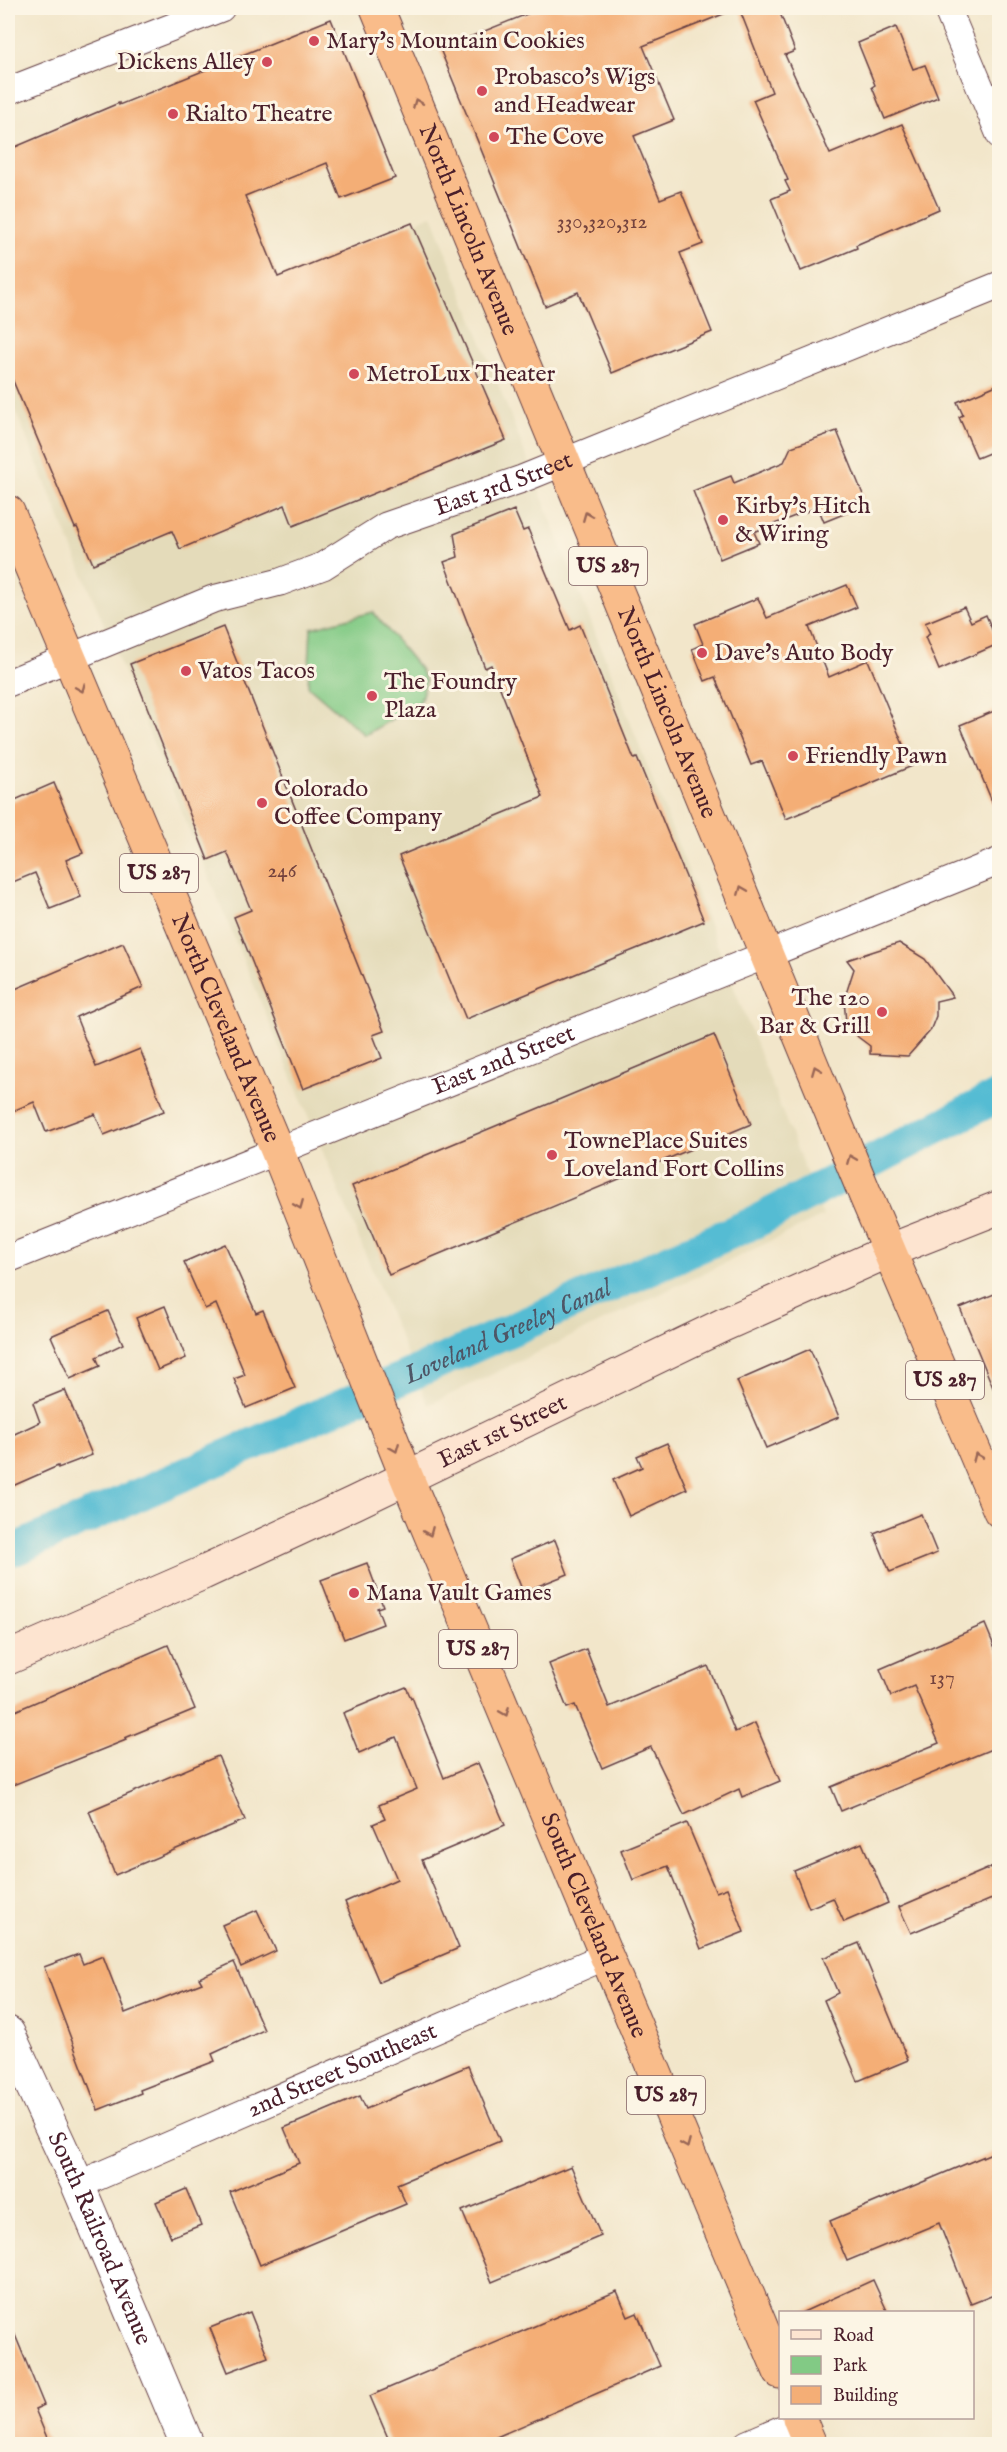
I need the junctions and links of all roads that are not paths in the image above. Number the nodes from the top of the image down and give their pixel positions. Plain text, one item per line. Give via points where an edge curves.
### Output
1 (221, 8) edge
2 (377, 8) edge
3 (947, 8) edge
4 (8, 92) edge
5 (999, 135) edge
6 (999, 285) edge
7 (565, 462) junction
8 (8, 512) edge
9 (69, 659) junction
10 (8, 683) edge
11 (999, 861) edge
12 (768, 954) junction
13 (277, 1150) junction
14 (999, 1207) edge
15 (891, 1250) junction
16 (8, 1259) edge
17 (407, 1478) junction
18 (999, 1511) edge
19 (8, 1658) edge
20 (608, 1955) junction
21 (8, 2033) edge
22 (78, 2186) junction
23 (779, 2370) edge
24 (804, 2428) edge
25 (187, 2445) edge
26 (747, 2445) edge

1 - 4 street
7 -> 2 highway, North Lincoln Avenue / US 287
3 - 5 street
6 - 7 street, East 3rd Street
7 - 9 street, East 3rd Street via 386,526 323,566 213,599
12 -> 7 highway, North Lincoln Avenue / US 287
8 - 9 highway, North Cleveland Avenue / US 287
9 - 10 street, East 3rd Street
9 -> 13 highway, North Cleveland Avenue / US 287
11 - 12 street, East 2nd Street
12 - 13 street, East 2nd Street
15 -> 12 highway, North Lincoln Avenue / US 287
13 - 16 street, East 2nd Street
13 -> 17 highway, North Cleveland Avenue / US 287
14 - 15 main road, East 1st Street
15 - 17 main road, East 1st Street via 723,1325
18 -> 15 highway, US 287
17 - 19 main road, East 1st Street
17 -> 20 highway, South Cleveland Avenue / US 287
20 - 22 street, 2nd Street Southeast
20 -> 23 highway, South Cleveland Avenue / US 287
21 - 22 street, South Railroad Avenue
22 - 25 street, South Railroad Avenue
24 - 26 street

